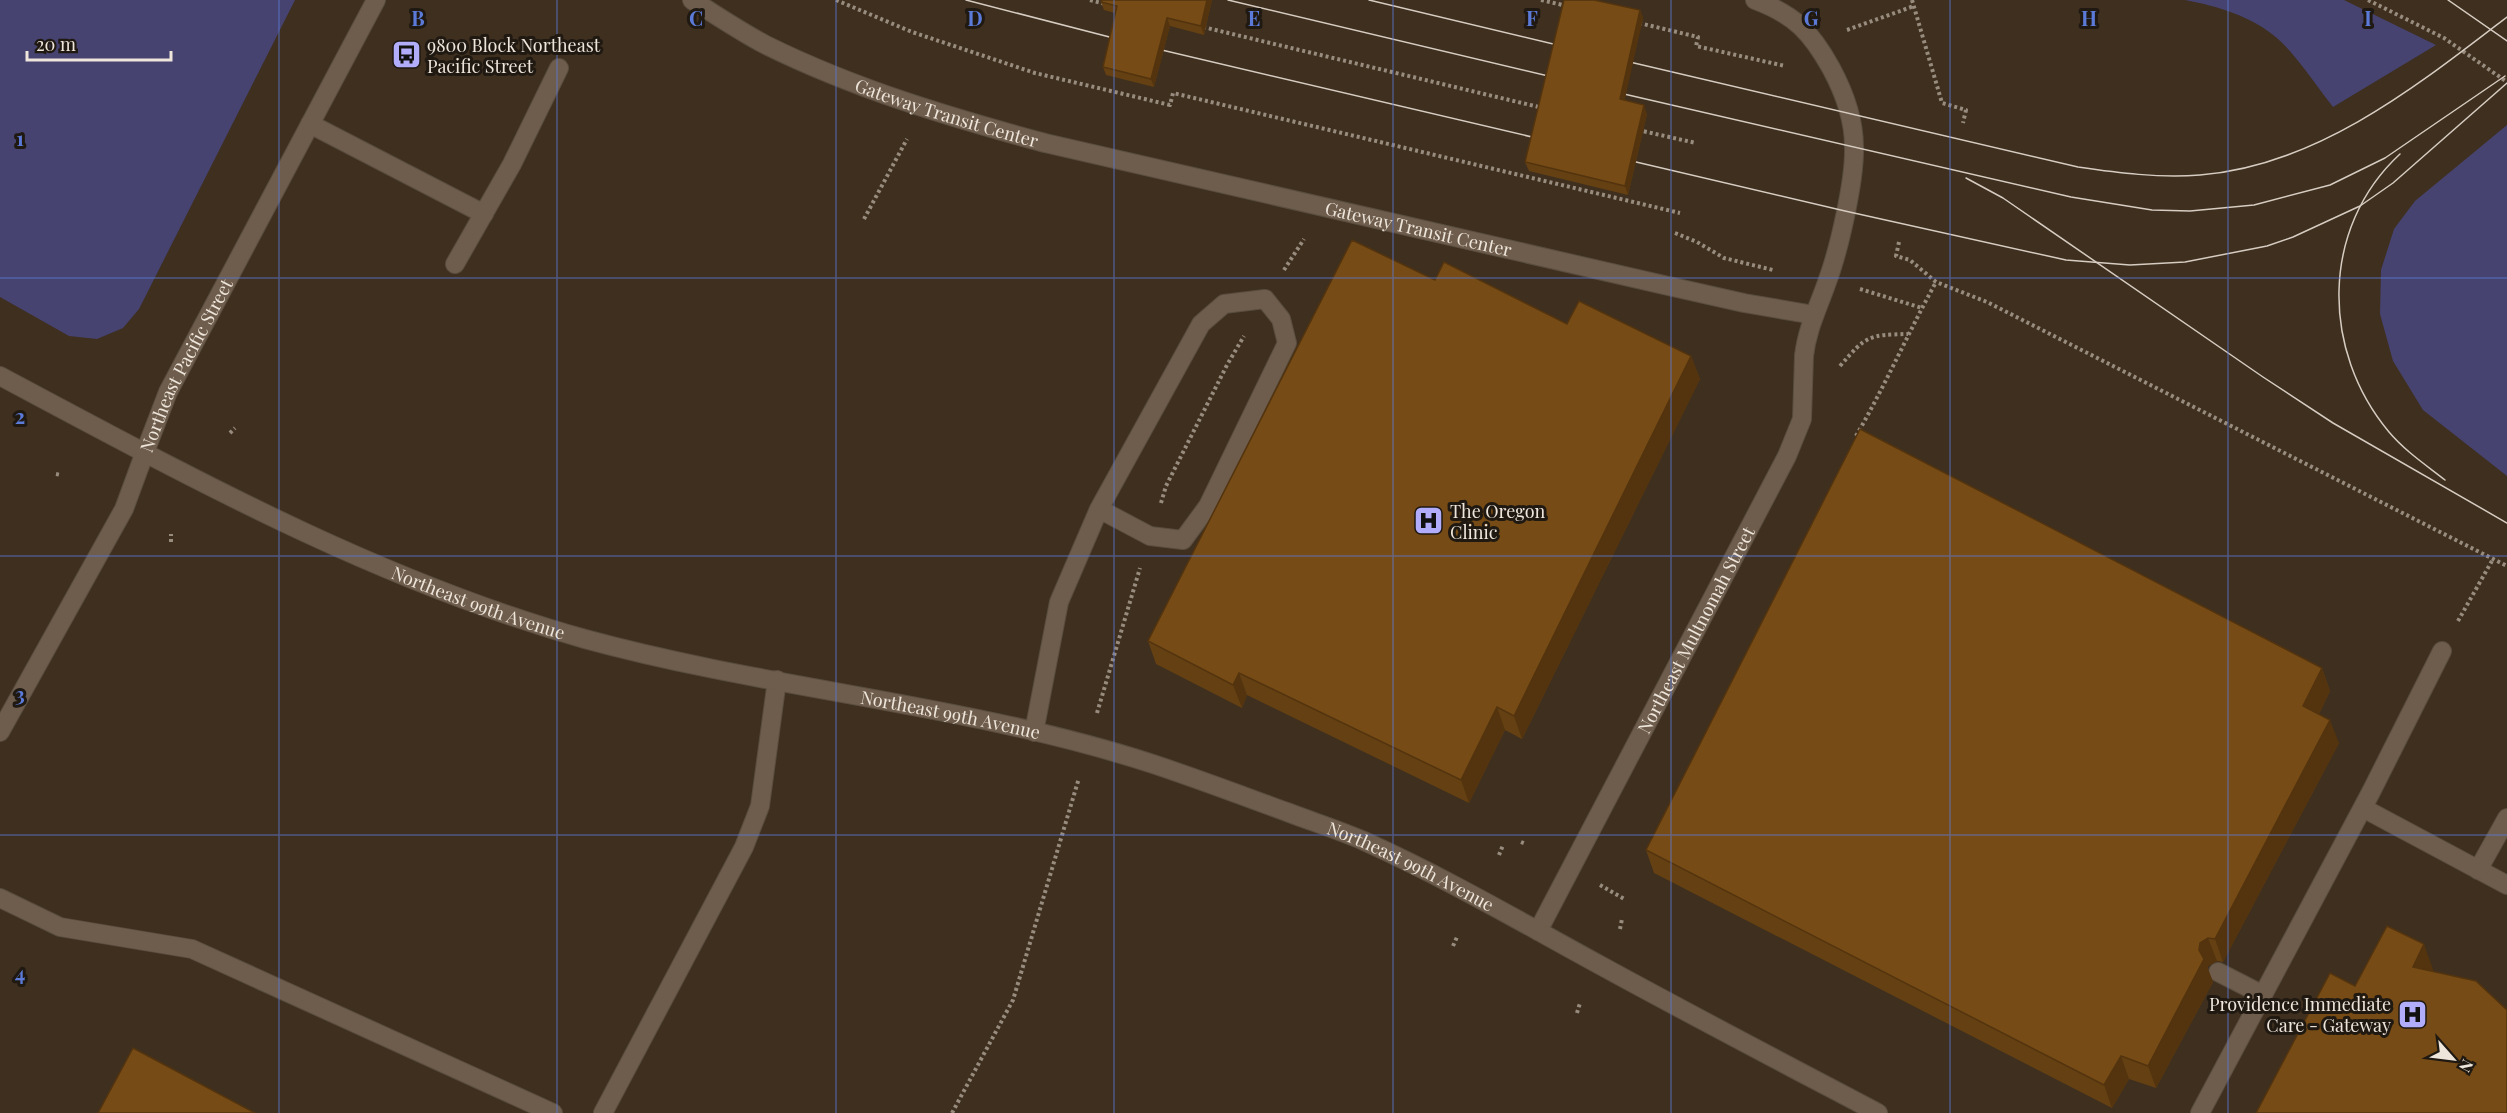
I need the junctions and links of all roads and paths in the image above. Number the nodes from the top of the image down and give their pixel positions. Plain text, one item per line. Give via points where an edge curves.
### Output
1 (376, 0) edge
2 (692, 0) edge
3 (836, 0) edge
4 (1090, 0) edge
5 (1541, 0) edge
6 (1755, 0) edge
7 (1912, 0) edge
8 (2368, 0) edge
9 (1109, 4) edge
10 (1914, 6) junction
11 (1573, 8) edge
12 (1637, 22) edge
13 (1198, 26) edge
14 (1843, 32) dead end
15 (1785, 66) dead end
16 (559, 68) dead end
17 (2507, 82) edge
18 (1555, 110) edge
19 (1963, 123) dead end
20 (310, 124) junction
21 (1635, 129) edge
22 (910, 133) dead end
23 (1696, 143) dead end
24 (1680, 213) dead end
25 (484, 214) junction
26 (864, 219) dead end
27 (1305, 237) dead end
28 (1899, 242) dead end
29 (455, 264) dead end
30 (1936, 282) junction
31 (1265, 299) junction
32 (1814, 315) junction
33 (1908, 334) junction
34 (0, 376) edge
35 (1802, 419) junction
36 (235, 428) dead end
37 (230, 433) dead end
38 (1856, 436) edge
39 (145, 452) junction
40 (1099, 509) junction
41 (171, 534) dead end
42 (1150, 536) junction
43 (171, 542) dead end
44 (2493, 559) junction
45 (2507, 566) edge
46 (2442, 651) joint
47 (777, 680) junction
48 (0, 732) edge
49 (1034, 732) junction
50 (1088, 746) junction
51 (2362, 808) junction
52 (2507, 818) edge
53 (1521, 842) dead end
54 (1527, 844) dead end
55 (1503, 845) dead end
56 (1499, 855) dead end
57 (2478, 870) junction
58 (1597, 884) dead end
59 (2507, 885) edge
60 (0, 897) edge
61 (1626, 900) dead end
62 (1622, 919) dead end
63 (1620, 929) dead end
64 (1538, 930) junction
65 (1457, 937) dead end
66 (1453, 946) dead end
67 (2218, 972) dead end
68 (2263, 995) junction
69 (1580, 1003) dead end
70 (1577, 1013) dead end
71 (553, 1113) edge
72 (603, 1113) edge
73 (952, 1113) edge
74 (1878, 1113) edge
75 (2200, 1113) edge

1 - 20 street, Northeast Pacific Street
2 - 32 street, Gateway Transit Center via 765,44 893,99 972,124 1675,288
3 - 24 path via 912,32 1035,73 1170,105 1173,93
4 - 9 path
5 - 11 path
6 - 32 street via 1804,27 1838,80 1850,114 1854,148 1845,211 1828,281
7 - 10 path
8 - 17 path via 2444,38
10 - 14 path
10 - 19 path via 1942,103 1966,110
12 - 15 path via 1698,37 1696,46
13 - 18 path
16 - 25 street
20 - 25 street
20 - 39 street, Northeast Pacific Street via 168,392
21 - 23 path
22 - 26 path
25 - 29 street
27 - 31 path
28 - 30 path via 1896,256 1910,260
30 - 33 path
30 - 44 path via 1987,302
31 - 40 street via 1224,304 1201,324
31 - 42 path via 1166,486
31 - 42 street via 1281,319 1287,344 1253,415 1208,506 1183,540
32 - 35 street, Northeast Multnomah Street via 1804,356
33 - 35 path via 1874,335 1857,345
33 - 38 path
34 - 39 street, Northeast 99th Avenue
35 - 64 street, Northeast Multnomah Street via 1787,456
36 - 37 path
39 - 47 street, Northeast 99th Avenue via 283,524 484,606 585,638
39 - 48 street, Northeast Pacific Street via 124,509
40 - 42 street
40 - 49 street via 1059,602
41 - 43 path
42 - 50 path
44 - 45 path
44 - 46 path
46 - 51 street
47 - 49 street, Northeast 99th Avenue
47 - 72 street via 760,806 744,847
49 - 50 street, Northeast 99th Avenue
50 - 64 street, Northeast 99th Avenue via 1150,763 1361,840
50 - 73 path via 1013,1000
51 - 57 street
51 - 68 street
52 - 57 street
53 - 54 path
55 - 56 path
57 - 59 street
58 - 61 path
60 - 71 street via 60,927 192,949
62 - 63 path
64 - 74 street, Northeast 99th Avenue
65 - 66 path
67 - 68 street
68 - 75 street
69 - 70 path

